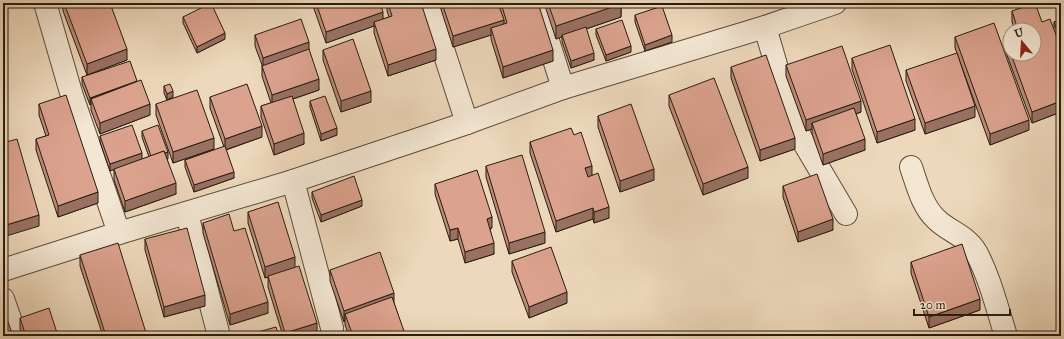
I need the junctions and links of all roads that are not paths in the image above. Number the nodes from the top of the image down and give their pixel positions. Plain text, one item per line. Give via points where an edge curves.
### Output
1 (45, 3) edge
2 (428, 3) edge
3 (536, 3) edge
4 (835, 3) edge
5 (765, 27) junction
6 (563, 88) junction
7 (467, 123) junction
8 (911, 166) dead end
9 (293, 181) junction
10 (187, 214) junction
11 (846, 214) dead end
12 (119, 233) junction
13 (3, 270) edge
14 (3, 299) edge
15 (332, 328) dead end
16 (16, 336) edge
17 (219, 336) edge
18 (1006, 336) edge

1 - 12 street via 72,96
2 - 7 street
3 - 6 street
4 - 5 street
5 - 6 street
5 - 11 street via 794,126
6 - 7 street
7 - 9 street
8 - 18 street via 924,202 936,219 963,236 975,252 990,286
9 - 10 street
9 - 15 street
10 - 12 street
10 - 17 street
12 - 13 street
14 - 16 street

